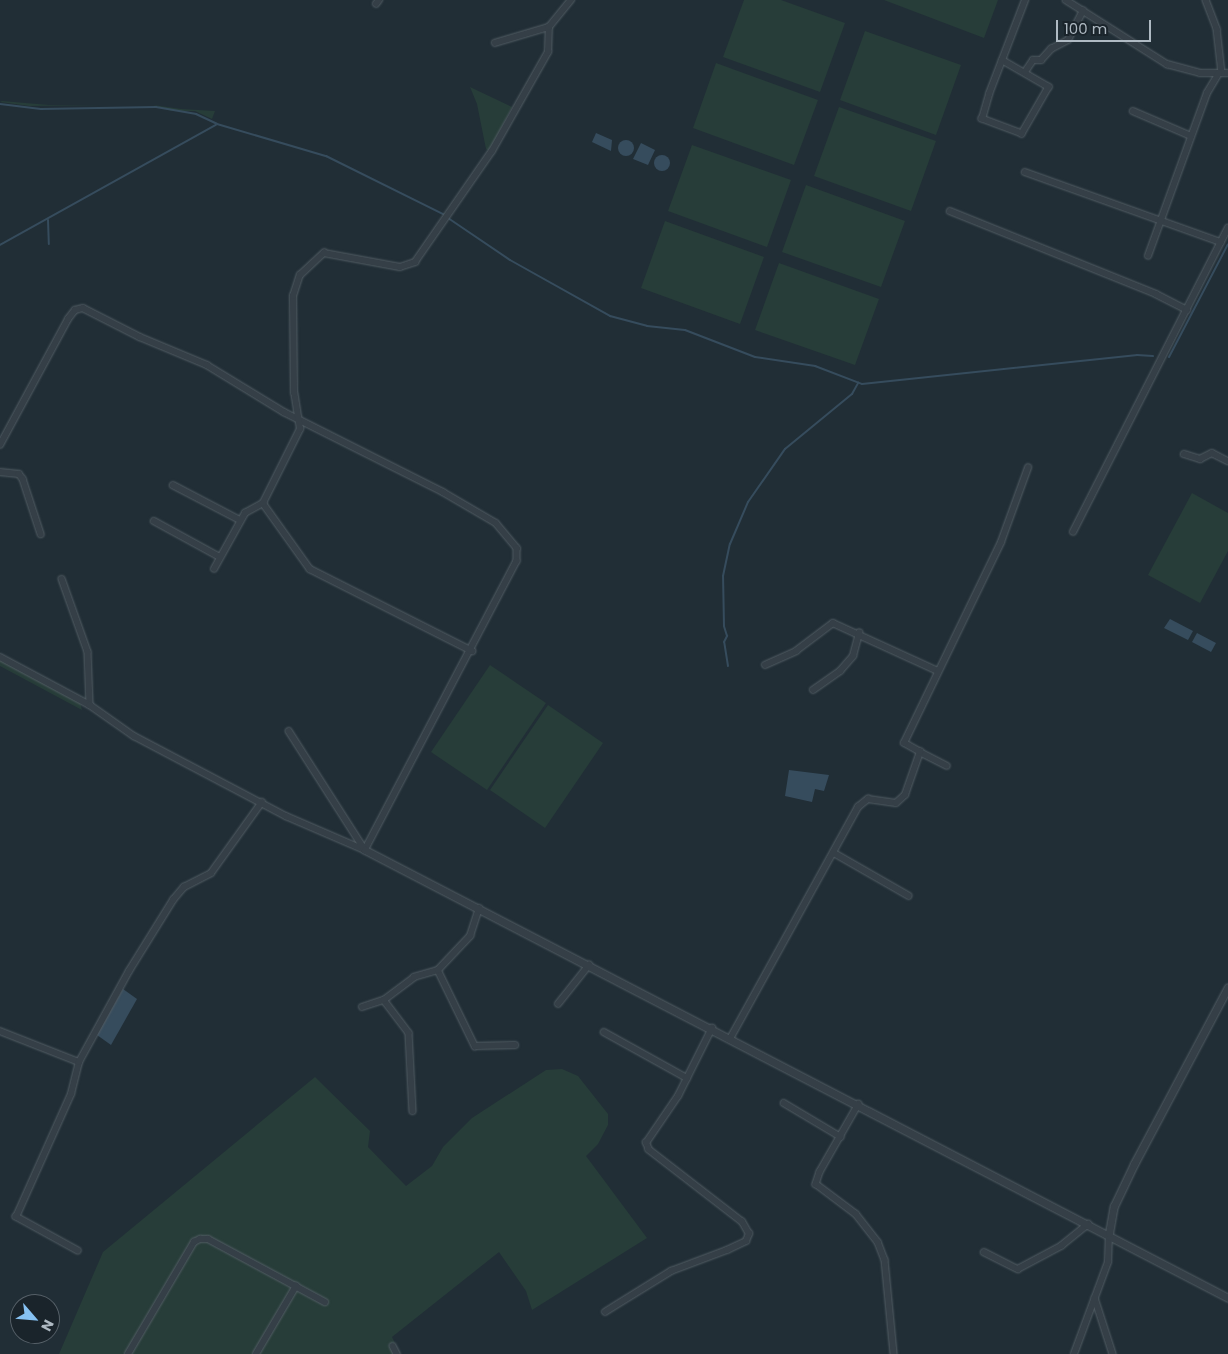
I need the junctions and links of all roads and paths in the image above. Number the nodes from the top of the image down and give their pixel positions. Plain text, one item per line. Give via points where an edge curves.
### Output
1 (571, 0) edge
2 (1024, 0) edge
3 (1066, 0) edge
4 (1206, 0) edge
5 (1084, 12) junction
6 (549, 26) junction
7 (495, 43) dead end
8 (1002, 60) junction
9 (1025, 72) junction
10 (1223, 73) edge
11 (1133, 112) dead end
12 (1191, 136) junction
13 (1025, 172) dead end
14 (950, 211) dead end
15 (1162, 220) junction
16 (1228, 228) edge
17 (1221, 242) junction
18 (1148, 256) dead end
19 (1187, 310) junction
20 (300, 419) junction
21 (0, 446) edge
22 (1184, 454) dead end
23 (1228, 460) edge
24 (1028, 468) dead end
25 (0, 472) edge
26 (173, 485) dead end
27 (262, 503) junction
28 (240, 520) junction
29 (154, 521) dead end
30 (1074, 532) dead end
31 (41, 534) dead end
32 (220, 557) junction
33 (214, 570) dead end
34 (62, 579) dead end
35 (859, 633) junction
36 (472, 651) junction
37 (0, 657) edge
38 (765, 665) dead end
39 (938, 671) junction
40 (813, 690) dead end
41 (90, 705) junction
42 (289, 731) dead end
43 (920, 752) junction
44 (947, 766) dead end
45 (262, 802) junction
46 (366, 850) junction
47 (834, 853) junction
48 (909, 896) dead end
49 (479, 908) junction
50 (589, 965) junction
51 (438, 970) junction
52 (1228, 987) edge
53 (384, 1000) junction
54 (558, 1004) dead end
55 (362, 1007) dead end
56 (712, 1028) junction
57 (0, 1031) edge
58 (604, 1032) dead end
59 (731, 1037) junction
60 (515, 1045) dead end
61 (79, 1062) junction
62 (687, 1078) junction
63 (784, 1103) dead end
64 (859, 1104) junction
65 (413, 1111) dead end
66 (841, 1137) junction
67 (1088, 1224) junction
68 (1109, 1234) junction
69 (78, 1251) dead end
70 (984, 1252) dead end
71 (296, 1286) junction
72 (1095, 1298) junction
73 (1228, 1298) edge
74 (325, 1302) dead end
75 (605, 1312) dead end
76 (393, 1346) dead end
77 (128, 1354) edge
78 (256, 1354) edge
79 (397, 1354) edge
80 (894, 1354) edge
81 (1074, 1354) edge
82 (1113, 1354) edge

1 - 6 street
2 - 8 street
3 - 5 street
4 - 10 street via 1217,28
5 - 9 street via 1068,40 1051,49 1041,60 1033,60
5 - 10 street via 1167,64 1200,73
6 - 7 street
6 - 20 street via 548,52 492,151 448,218 409,267 324,253 300,275 293,296 294,393
8 - 9 street
8 - 9 street via 982,119 1022,134 1049,87
10 - 12 street via 1206,93
11 - 12 street
12 - 15 street
13 - 15 street
14 - 19 street via 1156,294
15 - 17 street
15 - 18 street
16 - 17 street
17 - 19 street
19 - 30 street
20 - 21 street via 207,365 140,337 83,308 68,319
20 - 27 street via 300,429
20 - 36 street via 484,515 516,548 517,561
22 - 23 street via 1200,459 1212,453
24 - 39 street via 1001,542
25 - 31 street via 18,474 23,478
26 - 28 street
27 - 28 street
27 - 36 street via 310,569
28 - 32 street
29 - 32 street
32 - 33 street
34 - 41 street via 88,652
35 - 38 street via 836,623 830,624 796,651
35 - 39 street
35 - 40 street via 853,656 840,671
36 - 46 street
37 - 41 street
39 - 43 street via 904,743
41 - 45 street via 134,736
42 - 46 street
43 - 44 street
43 - 47 street via 900,800 891,803 874,799 862,802
45 - 46 street
45 - 61 street via 211,873 184,887 173,900
46 - 49 street
47 - 48 street
47 - 59 street
49 - 50 street
49 - 51 street via 470,936
50 - 54 street
50 - 56 street
51 - 53 street via 414,977
51 - 60 street via 474,1046
52 - 68 street via 1134,1164 1114,1206
53 - 55 street
53 - 65 street via 409,1033
56 - 59 street
56 - 62 street
57 - 61 street
58 - 62 street
59 - 64 street
61 - 69 street via 71,1094 16,1217
62 - 75 street via 646,1143 649,1150 742,1222 750,1234 746,1240 726,1250 671,1271
63 - 66 street
64 - 66 street
64 - 67 street
66 - 80 street via 816,1184 856,1214 878,1242 885,1260
67 - 68 street
67 - 70 street via 1061,1246 1018,1269
68 - 72 street via 1108,1262
68 - 73 street
71 - 74 street
71 - 77 street via 208,1239 200,1239 194,1242
71 - 78 street
72 - 81 street
72 - 82 street
76 - 79 street

